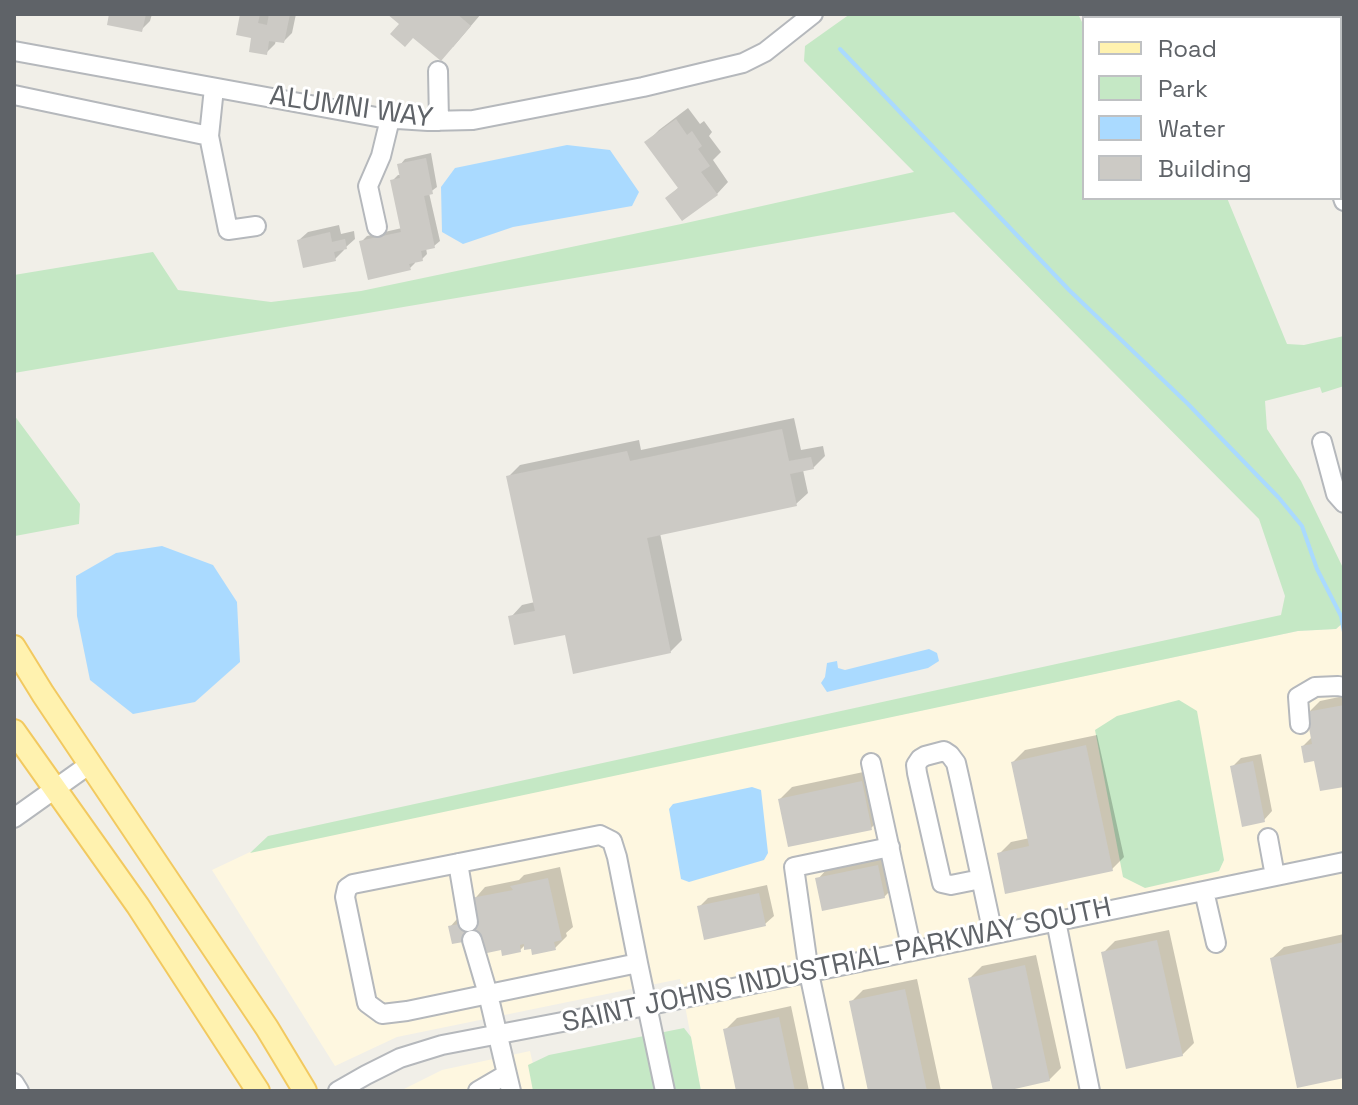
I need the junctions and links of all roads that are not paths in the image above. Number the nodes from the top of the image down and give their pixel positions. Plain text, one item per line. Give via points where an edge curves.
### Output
1 (813, 14) edge
2 (14, 51) edge
3 (438, 71) dead end
4 (214, 88) junction
5 (14, 95) edge
6 (390, 119) junction
7 (439, 121) junction
8 (209, 136) junction
9 (256, 226) dead end
10 (377, 227) dead end
11 (1322, 442) dead end
12 (1344, 503) edge
13 (14, 647) edge
14 (1344, 687) edge
15 (1300, 724) dead end
16 (14, 731) edge
17 (871, 763) dead end
18 (90, 764) junction
19 (54, 789) junction
20 (14, 818) edge
21 (1268, 838) dead end
22 (890, 847) junction
23 (458, 863) junction
24 (1343, 865) edge
25 (1275, 876) junction
26 (981, 879) junction
27 (1204, 891) junction
28 (1056, 921) junction
29 (993, 934) junction
30 (1216, 943) dead end
31 (912, 951) junction
32 (638, 963) junction
33 (809, 973) junction
34 (488, 994) junction
35 (646, 1006) junction
36 (497, 1036) junction
37 (14, 1083) edge
38 (509, 1083) edge
39 (19, 1091) edge
40 (258, 1091) edge
41 (305, 1091) edge
42 (338, 1091) edge
43 (478, 1091) edge
44 (665, 1091) edge
45 (834, 1091) edge
46 (1090, 1091) edge

1 - 7 street, ALUMNI WAY via 743,63 473,120
2 - 4 street, ALUMNI WAY
3 - 7 street
4 - 6 street, ALUMNI WAY
4 - 8 street
5 - 8 street
6 - 7 street, ALUMNI WAY
6 - 10 street via 368,186
8 - 9 street via 228,230
11 - 12 street via 1336,494
13 - 18 main road
14 - 15 street via 1315,687 1298,697
16 - 19 main road
17 - 22 street
18 - 19 street
18 - 41 main road
19 - 20 street
19 - 40 main road via 138,906
21 - 25 street
22 - 31 street
22 - 33 street via 794,867
23 - 32 street via 600,835 612,841
23 - 34 street
23 - 34 street via 347,888 367,1003 382,1014
24 - 25 street, SAINT JOHNS INDUSTRIAL PARKWAY SOUTH
25 - 27 street, SAINT JOHNS INDUSTRIAL PARKWAY SOUTH
26 - 26 street via 956,763 944,751 925,756 916,765 917,773 942,883
26 - 29 street
27 - 28 street, SAINT JOHNS INDUSTRIAL PARKWAY SOUTH
27 - 30 street
28 - 29 street, SAINT JOHNS INDUSTRIAL PARKWAY SOUTH
28 - 46 street
29 - 31 street, SAINT JOHNS INDUSTRIAL PARKWAY SOUTH
31 - 33 street, SAINT JOHNS INDUSTRIAL PARKWAY SOUTH
32 - 34 street
32 - 35 street
33 - 35 street, SAINT JOHNS INDUSTRIAL PARKWAY SOUTH
33 - 45 street
34 - 36 street
35 - 36 street, SAINT JOHNS INDUSTRIAL PARKWAY SOUTH
35 - 44 street
36 - 38 street
36 - 42 street, SAINT JOHNS INDUSTRIAL PARKWAY SOUTH via 400,1058
37 - 39 street
38 - 43 street

